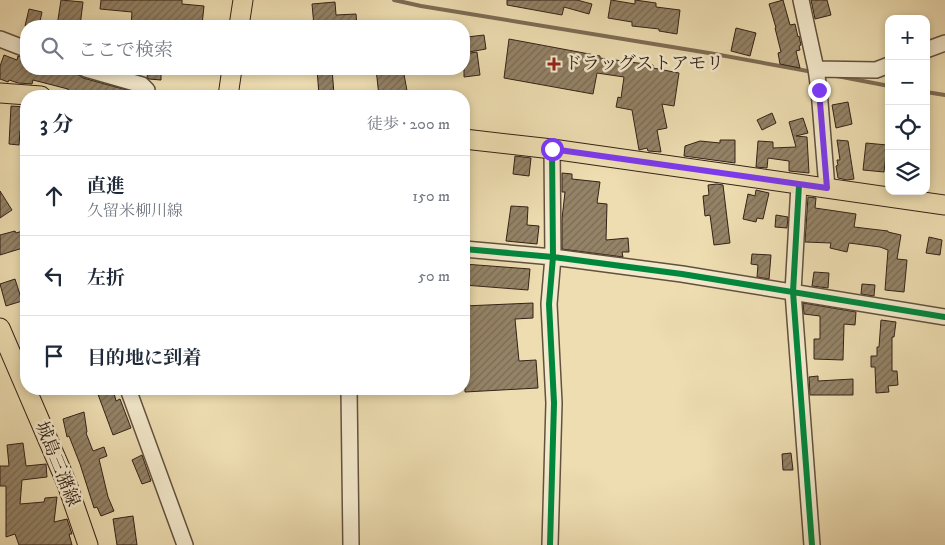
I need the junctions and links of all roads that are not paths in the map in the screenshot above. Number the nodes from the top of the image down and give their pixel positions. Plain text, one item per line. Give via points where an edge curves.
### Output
1 (244, 0) edge
2 (801, 0) edge
3 (240, 20) edge
4 (0, 40) edge
5 (945, 43) edge
6 (20, 47) edge
7 (930, 49) edge
8 (885, 67) edge
9 (816, 69) junction
10 (107, 75) edge
11 (231, 75) edge
12 (147, 90) edge
13 (229, 90) edge
14 (0, 93) edge
15 (20, 95) edge
16 (470, 140) edge
17 (552, 149) junction
18 (799, 184) junction
19 (827, 188) junction
20 (945, 205) edge
21 (470, 249) edge
22 (553, 257) junction
23 (793, 292) junction
24 (945, 317) edge
25 (0, 328) edge
26 (20, 375) edge
27 (29, 395) edge
28 (130, 395) edge
29 (349, 395) edge
30 (88, 545) edge
31 (186, 545) edge
32 (351, 545) edge
33 (550, 545) edge
34 (812, 545) edge

1 - 3 main road
2 - 9 street
4 - 6 street
5 - 7 street
8 - 9 street via 876,70
9 - 19 street
10 - 12 street via 142,85
11 - 13 main road
14 - 15 main road
16 - 17 main road
17 - 18 main road
17 - 22 street
18 - 19 main road
18 - 23 street
19 - 20 main road
21 - 22 street
22 - 23 street
22 - 33 street via 549,304 554,403
23 - 24 street
23 - 34 street
25 - 26 main road, 城島三潴線
27 - 30 main road, 城島三潴線 via 67,484
28 - 31 street
29 - 32 street

